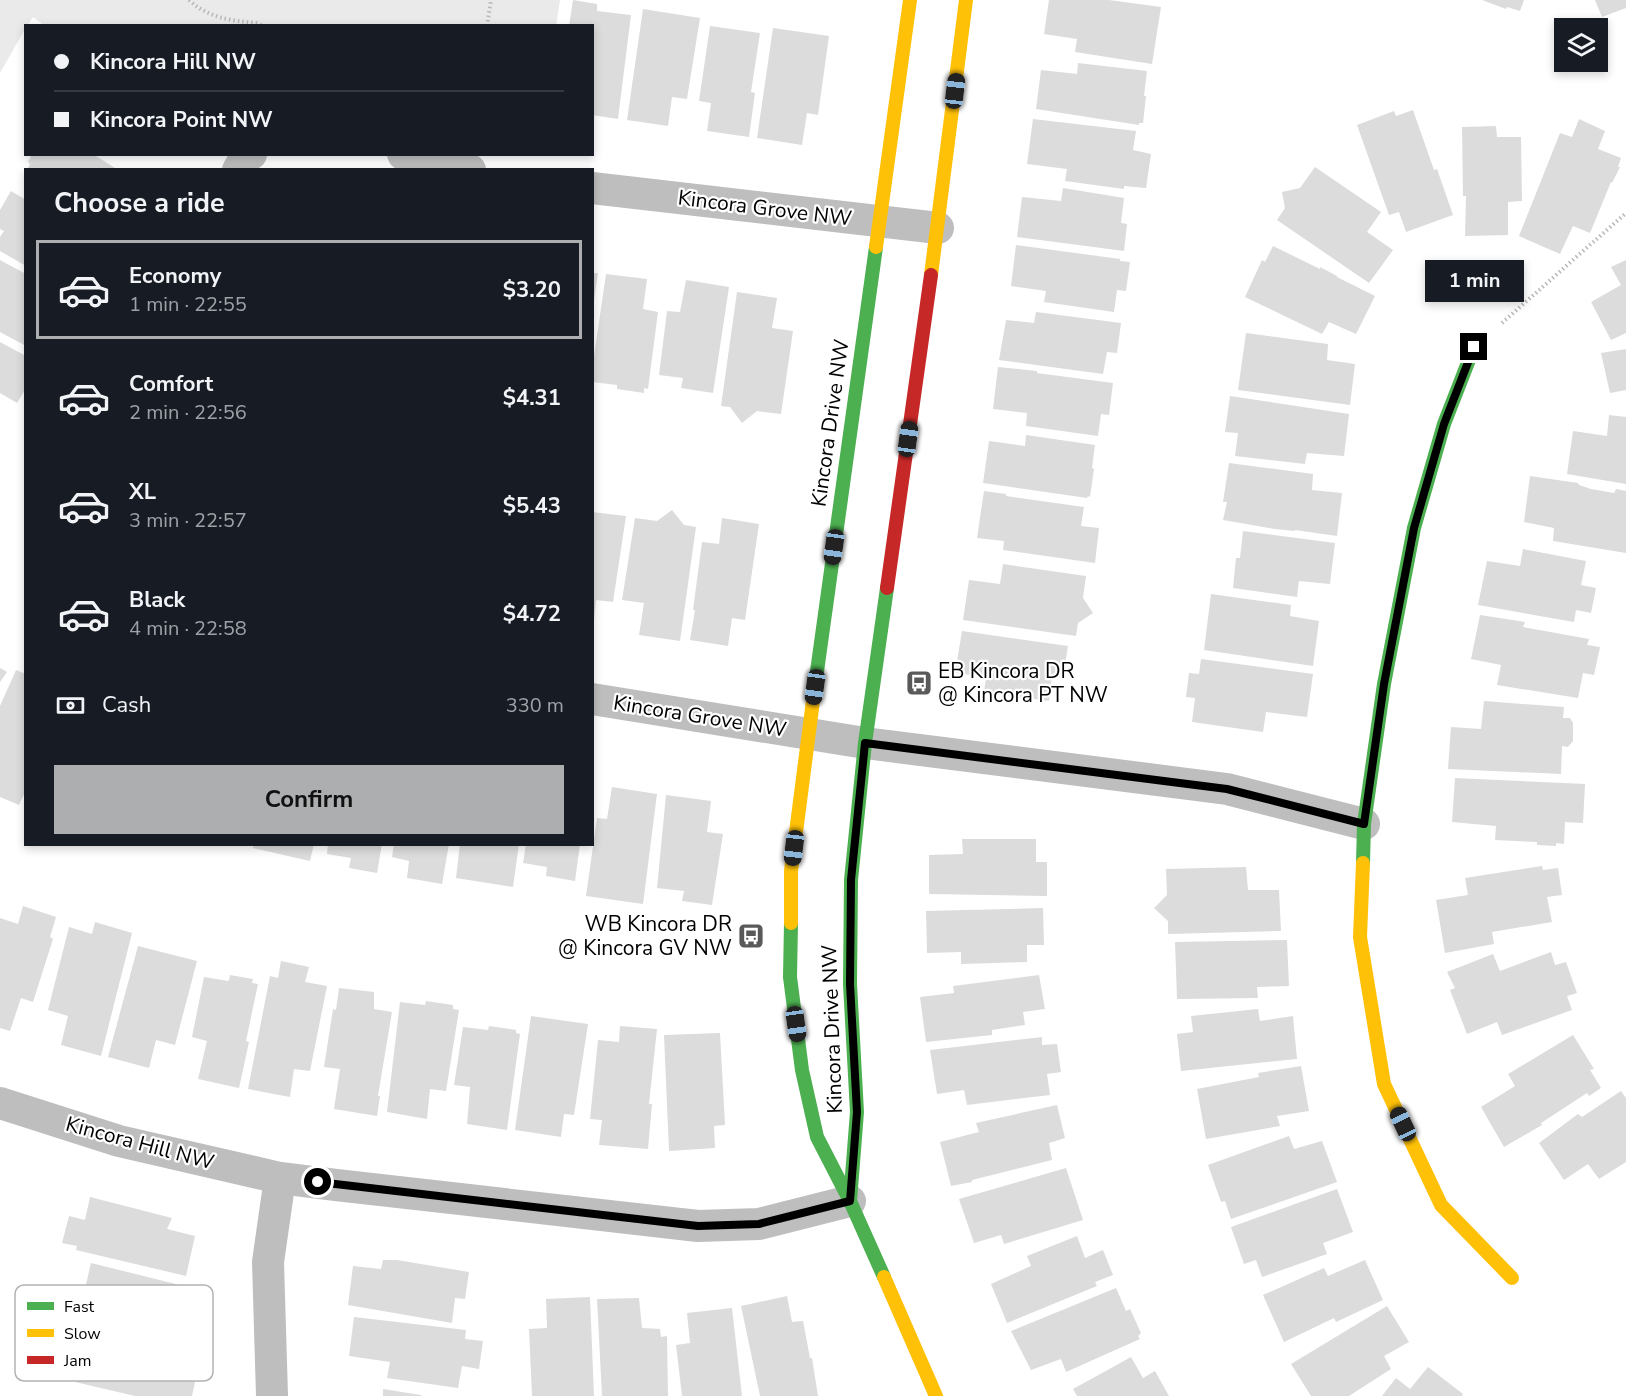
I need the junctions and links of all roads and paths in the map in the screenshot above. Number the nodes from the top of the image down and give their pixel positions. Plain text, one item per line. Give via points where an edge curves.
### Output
1 (189, 0) edge
2 (491, 0) edge
3 (910, 0) edge
4 (966, 0) edge
5 (259, 24) edge
6 (487, 24) edge
7 (248, 156) edge
8 (411, 156) edge
9 (239, 168) edge
10 (462, 168) edge
11 (594, 188) edge
12 (1626, 213) edge
13 (880, 222) junction
14 (938, 228) junction
15 (1474, 347) joint
16 (594, 699) edge
17 (808, 733) junction
18 (865, 743) junction
19 (1364, 824) junction
20 (0, 1103) edge
21 (280, 1178) junction
22 (850, 1201) junction
23 (1512, 1278) dead end
24 (272, 1396) edge
25 (936, 1396) edge

1 - 5 path via 197,8 226,20
2 - 6 path
3 - 13 street, Kincora Drive NW
4 - 14 street, Kincora Drive NW
7 - 9 street
8 - 10 street
11 - 13 street, Kincora Grove NW
12 - 15 path
13 - 14 street, Kincora Grove NW
13 - 17 street, Kincora Drive NW
14 - 18 street, Kincora Drive NW
15 - 19 street via 1444,424 1414,528 1384,684
16 - 17 street, Kincora Grove NW
17 - 18 street, Kincora Grove NW
17 - 22 street, Kincora Drive NW via 791,871 790,977 802,1070 817,1137
18 - 19 street, Kincora Grove NW via 1227,789
18 - 22 street, Kincora Drive NW via 851,880 850,984 857,1112
19 - 23 street via 1360,937 1384,1084 1442,1205
20 - 21 street, Kincora Hill NW via 119,1141
21 - 22 street, Kincora Hill NW via 698,1226 759,1224
21 - 24 street via 268,1262
22 - 25 street, Kincora Drive NW

